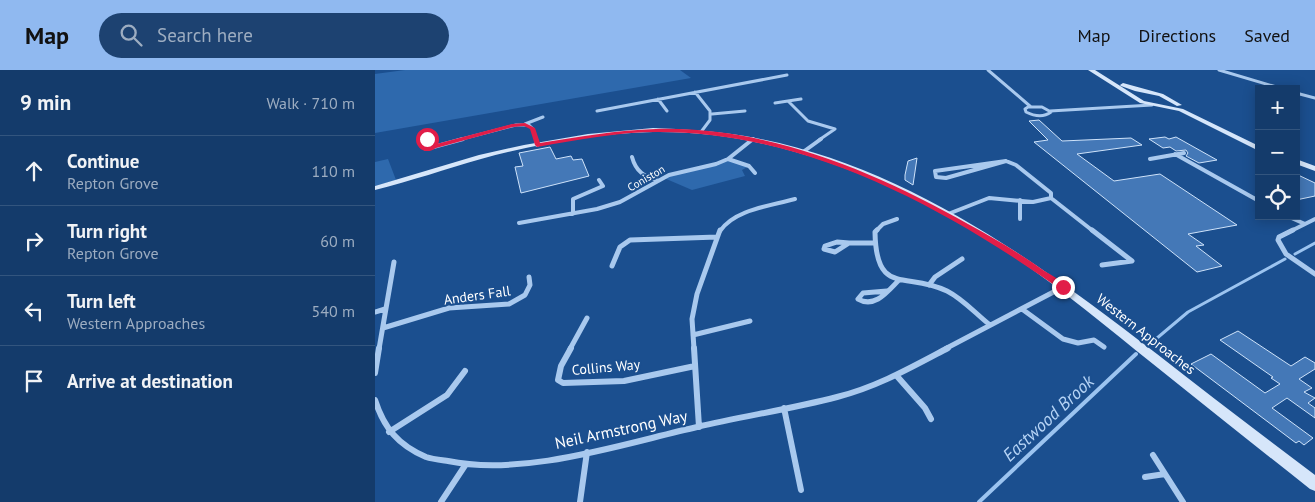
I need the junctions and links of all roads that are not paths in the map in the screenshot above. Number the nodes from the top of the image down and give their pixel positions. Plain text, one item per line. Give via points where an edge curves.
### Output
1 (988, 70) edge
2 (1092, 70) edge
3 (1219, 70) edge
4 (787, 75) dead end
5 (1270, 85) edge
6 (695, 92) junction
7 (1151, 93) junction
8 (1300, 93) edge
9 (1168, 98) junction
10 (1315, 98) edge
11 (658, 99) junction
12 (801, 99) dead end
13 (1135, 99) junction
14 (788, 101) junction
15 (775, 103) dead end
16 (1152, 105) junction
17 (1162, 105) junction
18 (1031, 106) junction
19 (1118, 106) junction
20 (597, 111) dead end
21 (667, 111) dead end
22 (1050, 111) junction
23 (745, 112) dead end
24 (712, 114) junction
25 (543, 116) dead end
26 (525, 124) junction
27 (701, 132) junction
28 (427, 139) dead end
29 (753, 139) junction
30 (1255, 142) edge
31 (537, 145) junction
32 (1255, 147) edge
33 (803, 152) junction
34 (1184, 153) dead end
35 (1175, 154) junction
36 (632, 158) dead end
37 (728, 159) junction
38 (1150, 159) dead end
39 (1006, 161) junction
40 (1300, 162) edge
41 (1300, 167) edge
42 (1315, 168) edge
43 (755, 173) dead end
44 (1315, 173) edge
45 (599, 180) dead end
46 (658, 181) junction
47 (375, 188) edge
48 (1051, 198) junction
49 (1255, 199) edge
50 (795, 200) dead end
51 (1020, 200) junction
52 (573, 214) junction
53 (948, 214) junction
54 (897, 219) dead end
55 (1020, 219) dead end
56 (1315, 219) edge
57 (1296, 220) edge
58 (519, 224) dead end
59 (1305, 224) junction
60 (717, 237) junction
61 (849, 243) junction
62 (874, 243) junction
63 (963, 259) dead end
64 (395, 262) dead end
65 (1102, 265) dead end
66 (612, 266) dead end
67 (1315, 274) edge
68 (529, 277) dead end
69 (899, 280) junction
70 (929, 285) junction
71 (1063, 287) junction
72 (887, 291) junction
73 (385, 309) junction
74 (1022, 309) junction
75 (375, 312) edge
76 (587, 318) dead end
77 (750, 322) dead end
78 (990, 325) junction
79 (383, 328) junction
80 (693, 335) junction
81 (1104, 347) dead end
82 (695, 366) junction
83 (465, 371) dead end
84 (375, 373) edge
85 (895, 375) junction
86 (375, 400) edge
87 (784, 408) junction
88 (931, 419) dead end
89 (699, 427) junction
90 (389, 432) junction
91 (587, 452) junction
92 (1153, 455) dead end
93 (467, 464) junction
94 (1165, 474) junction
95 (1145, 477) dead end
96 (1315, 484) edge
97 (801, 490) dead end
98 (441, 502) edge
99 (580, 502) edge
100 (1183, 502) edge

1 - 18 street
2 - 7 street via 1128,88
2 - 13 street
3 - 5 street
4 - 6 street
6 - 11 street
6 - 24 street
7 - 9 street
7 - 13 street via 1137,94
8 - 10 street
9 - 17 street via 1169,102
9 - 30 street
11 - 20 street
11 - 21 street
12 - 14 street
13 - 16 street
13 - 19 street via 1133,103
14 - 15 street
14 - 33 street via 808,121 835,129
16 - 17 street
16 - 19 street
17 - 32 street via 1181,110
18 - 22 street
18 - 22 street via 1025,110 1035,116 1049,115
19 - 22 street
23 - 24 street
24 - 27 street
25 - 26 street
26 - 28 street via 425,149
26 - 31 street via 533,129
27 - 29 street, Western Approaches
27 - 31 street, Western Approaches via 620,132
29 - 33 street, Western Approaches
29 - 37 street, Coniston
31 - 47 street, Western Approaches
33 - 53 street, Western Approaches via 889,185
34 - 35 street
35 - 38 street
35 - 49 street
36 - 46 street via 641,175
37 - 43 street via 749,166
37 - 46 street, Coniston via 674,173
39 - 39 street via 935,171 936,176 946,178
39 - 48 street via 1016,165 1051,193
40 - 42 street
41 - 44 street
45 - 52 street via 603,186 573,199
46 - 52 street, Coniston via 625,200
48 - 51 street via 1033,202
48 - 65 street via 1132,261
50 - 60 street via 730,219 722,225
51 - 53 street via 983,199
51 - 55 street
52 - 58 street, Coniston
53 - 71 street, Western Approaches via 1008,249
54 - 62 street via 877,229
56 - 59 street
57 - 59 street
59 - 67 street via 1278,240 1286,254
60 - 66 street via 630,240 620,247
60 - 80 street via 694,305
61 - 61 street via 833,243 824,249 836,251
61 - 62 street
62 - 69 street via 878,264
63 - 70 street via 935,277
64 - 73 street
68 - 79 street, Anders Fall via 531,284 528,290 522,298 510,304 456,308
69 - 70 street
69 - 72 street
70 - 78 street via 952,294
71 - 74 street, Neil Armstrong Way
71 - 96 street, Western Approaches
72 - 72 street via 863,293 858,299 872,304
73 - 75 street
73 - 79 street
74 - 78 street, Neil Armstrong Way
74 - 81 street via 1063,339 1078,343 1094,340
76 - 82 street, Collins Way via 561,366 558,380 563,383 624,381
77 - 80 street
78 - 85 street, Neil Armstrong Way
79 - 84 street
80 - 82 street
82 - 89 street
83 - 90 street via 447,395
85 - 87 street, Neil Armstrong Way via 857,392
85 - 88 street
86 - 90 street, Neil Armstrong Way
87 - 89 street, Neil Armstrong Way
87 - 97 street
89 - 91 street, Neil Armstrong Way
90 - 93 street, Neil Armstrong Way via 399,442 427,457
91 - 93 street, Neil Armstrong Way via 514,465
91 - 99 street
92 - 94 street
93 - 98 street
94 - 95 street
94 - 100 street

